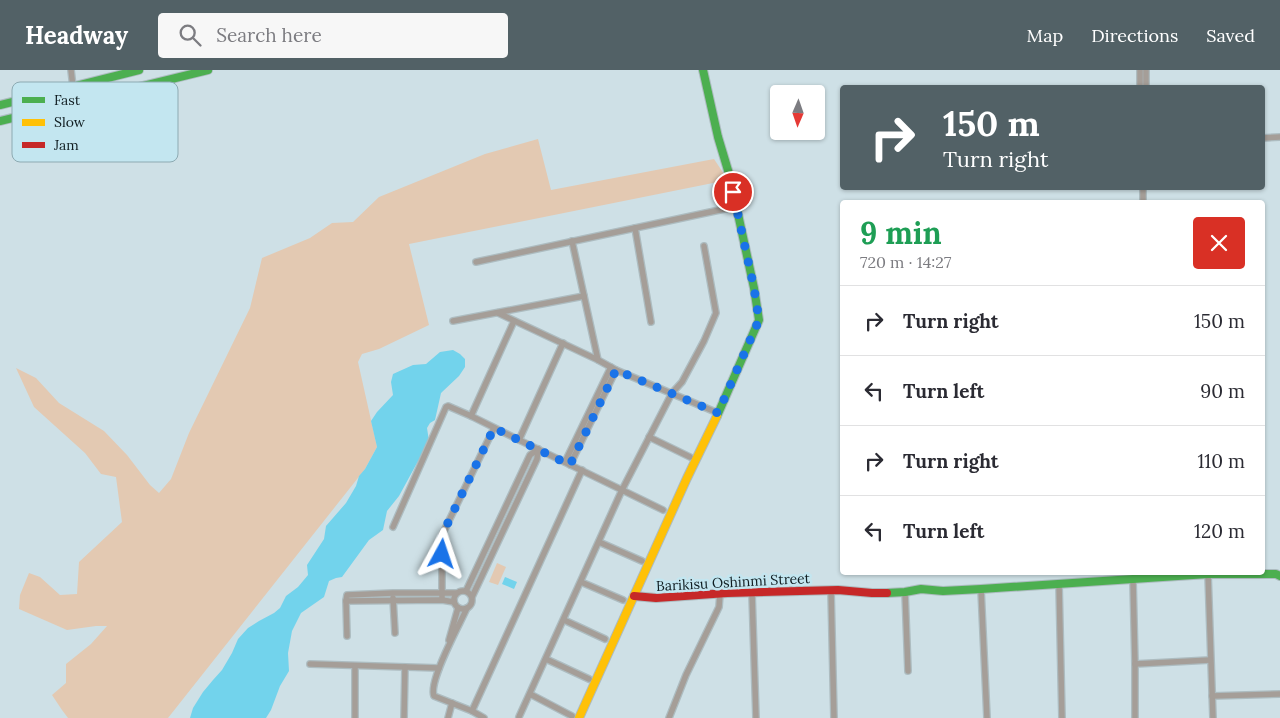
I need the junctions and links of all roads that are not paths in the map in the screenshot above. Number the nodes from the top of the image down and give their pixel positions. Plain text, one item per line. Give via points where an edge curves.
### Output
1 (139, 70) edge
2 (208, 70) edge
3 (703, 70) edge
4 (1140, 70) edge
5 (1146, 70) edge
6 (92, 82) edge
7 (159, 82) edge
8 (1140, 85) edge
9 (1146, 85) edge
10 (1280, 137) edge
11 (1265, 138) edge
12 (729, 208) dead end
13 (635, 228) junction
14 (572, 241) junction
15 (704, 246) dead end
16 (476, 262) dead end
17 (584, 296) junction
18 (498, 313) junction
19 (514, 320) junction
20 (453, 321) dead end
21 (651, 322) dead end
22 (563, 343) junction
23 (598, 360) junction
24 (613, 368) junction
25 (672, 393) junction
26 (718, 413) junction
27 (470, 416) junction
28 (494, 428) junction
29 (649, 437) junction
30 (519, 440) junction
31 (538, 449) junction
32 (690, 457) dead end
33 (567, 463) junction
34 (582, 470) junction
35 (622, 490) junction
36 (664, 510) dead end
37 (393, 527) dead end
38 (599, 542) junction
39 (642, 561) dead end
40 (1265, 574) edge
41 (1152, 575) edge
42 (1208, 575) edge
43 (1280, 576) edge
44 (1132, 580) junction
45 (581, 582) junction
46 (1059, 584) junction
47 (981, 589) junction
48 (466, 591) junction
49 (831, 591) junction
50 (905, 592) junction
51 (456, 593) junction
52 (752, 593) junction
53 (720, 594) junction
54 (442, 596) junction
55 (634, 596) junction
56 (393, 597) junction
57 (472, 597) junction
58 (623, 600) dead end
59 (456, 605) junction
60 (467, 608) junction
61 (564, 620) junction
62 (395, 633) dead end
63 (347, 636) dead end
64 (605, 639) dead end
65 (445, 654) junction
66 (546, 659) junction
67 (1210, 660) junction
68 (310, 664) dead end
69 (1135, 664) junction
70 (355, 666) junction
71 (404, 667) junction
72 (439, 668) junction
73 (908, 671) dead end
74 (589, 679) dead end
75 (530, 694) junction
76 (1280, 694) edge
77 (1212, 696) junction
78 (452, 703) junction
79 (472, 711) junction
80 (520, 717) dead end
81 (576, 717) edge
82 (355, 718) edge
83 (404, 718) edge
84 (448, 718) edge
85 (484, 718) edge
86 (669, 718) edge
87 (756, 718) edge
88 (834, 718) edge
89 (987, 718) edge
90 (1062, 718) edge
91 (1135, 718) edge
92 (1213, 718) edge

1 - 6 main road
2 - 7 main road
3 - 26 main road via 759,316
4 - 8 street
5 - 9 street
10 - 11 street
12 - 13 street
13 - 14 street
13 - 21 street
14 - 16 street
14 - 17 street
15 - 25 street via 716,312 682,382
17 - 18 street
17 - 23 street
18 - 19 street
18 - 20 street
19 - 22 street
19 - 27 street
22 - 23 street
22 - 30 street
23 - 24 street
24 - 25 street
24 - 33 street
25 - 26 street
25 - 29 street
26 - 55 main road
27 - 28 street
27 - 37 street via 448,406 444,409
28 - 30 street
28 - 54 street via 442,535
29 - 32 street
29 - 35 street
30 - 31 street
31 - 33 street
31 - 48 street via 530,455
31 - 57 street via 537,458
33 - 34 street
34 - 35 street
34 - 79 street
35 - 36 street
35 - 38 street
38 - 39 street
38 - 45 street
40 - 43 main road, Barikisu Oshinmi Street
41 - 44 main road, Barikisu Oshinmi Street
42 - 67 street
44 - 46 main road, Barikisu Oshinmi Street
44 - 69 street
45 - 58 street
45 - 61 street
46 - 47 main road, Barikisu Oshinmi Street
46 - 90 street
47 - 50 main road, Barikisu Oshinmi Street
47 - 89 street
48 - 51 street
48 - 57 street
49 - 50 main road, Barikisu Oshinmi Street
49 - 52 main road, Barikisu Oshinmi Street
49 - 88 street
50 - 73 street
51 - 54 street
51 - 59 street
52 - 53 main road, Barikisu Oshinmi Street
52 - 87 street
53 - 55 main road, Barikisu Oshinmi Street via 658,599
53 - 86 street via 719,607
54 - 56 street
54 - 59 street
55 - 81 main road
56 - 62 street
56 - 63 street via 346,598
57 - 60 street via 472,604
59 - 60 street via 461,609
59 - 65 street
60 - 65 street
61 - 64 street
61 - 66 street
65 - 72 street
66 - 74 street
66 - 75 street
67 - 69 street
67 - 77 street
68 - 70 street
69 - 91 street
70 - 71 street
70 - 82 street
71 - 72 street
71 - 83 street
72 - 78 street via 432,694
75 - 80 street
75 - 81 street
76 - 77 street
77 - 92 street
78 - 79 street
78 - 84 street
79 - 85 street

